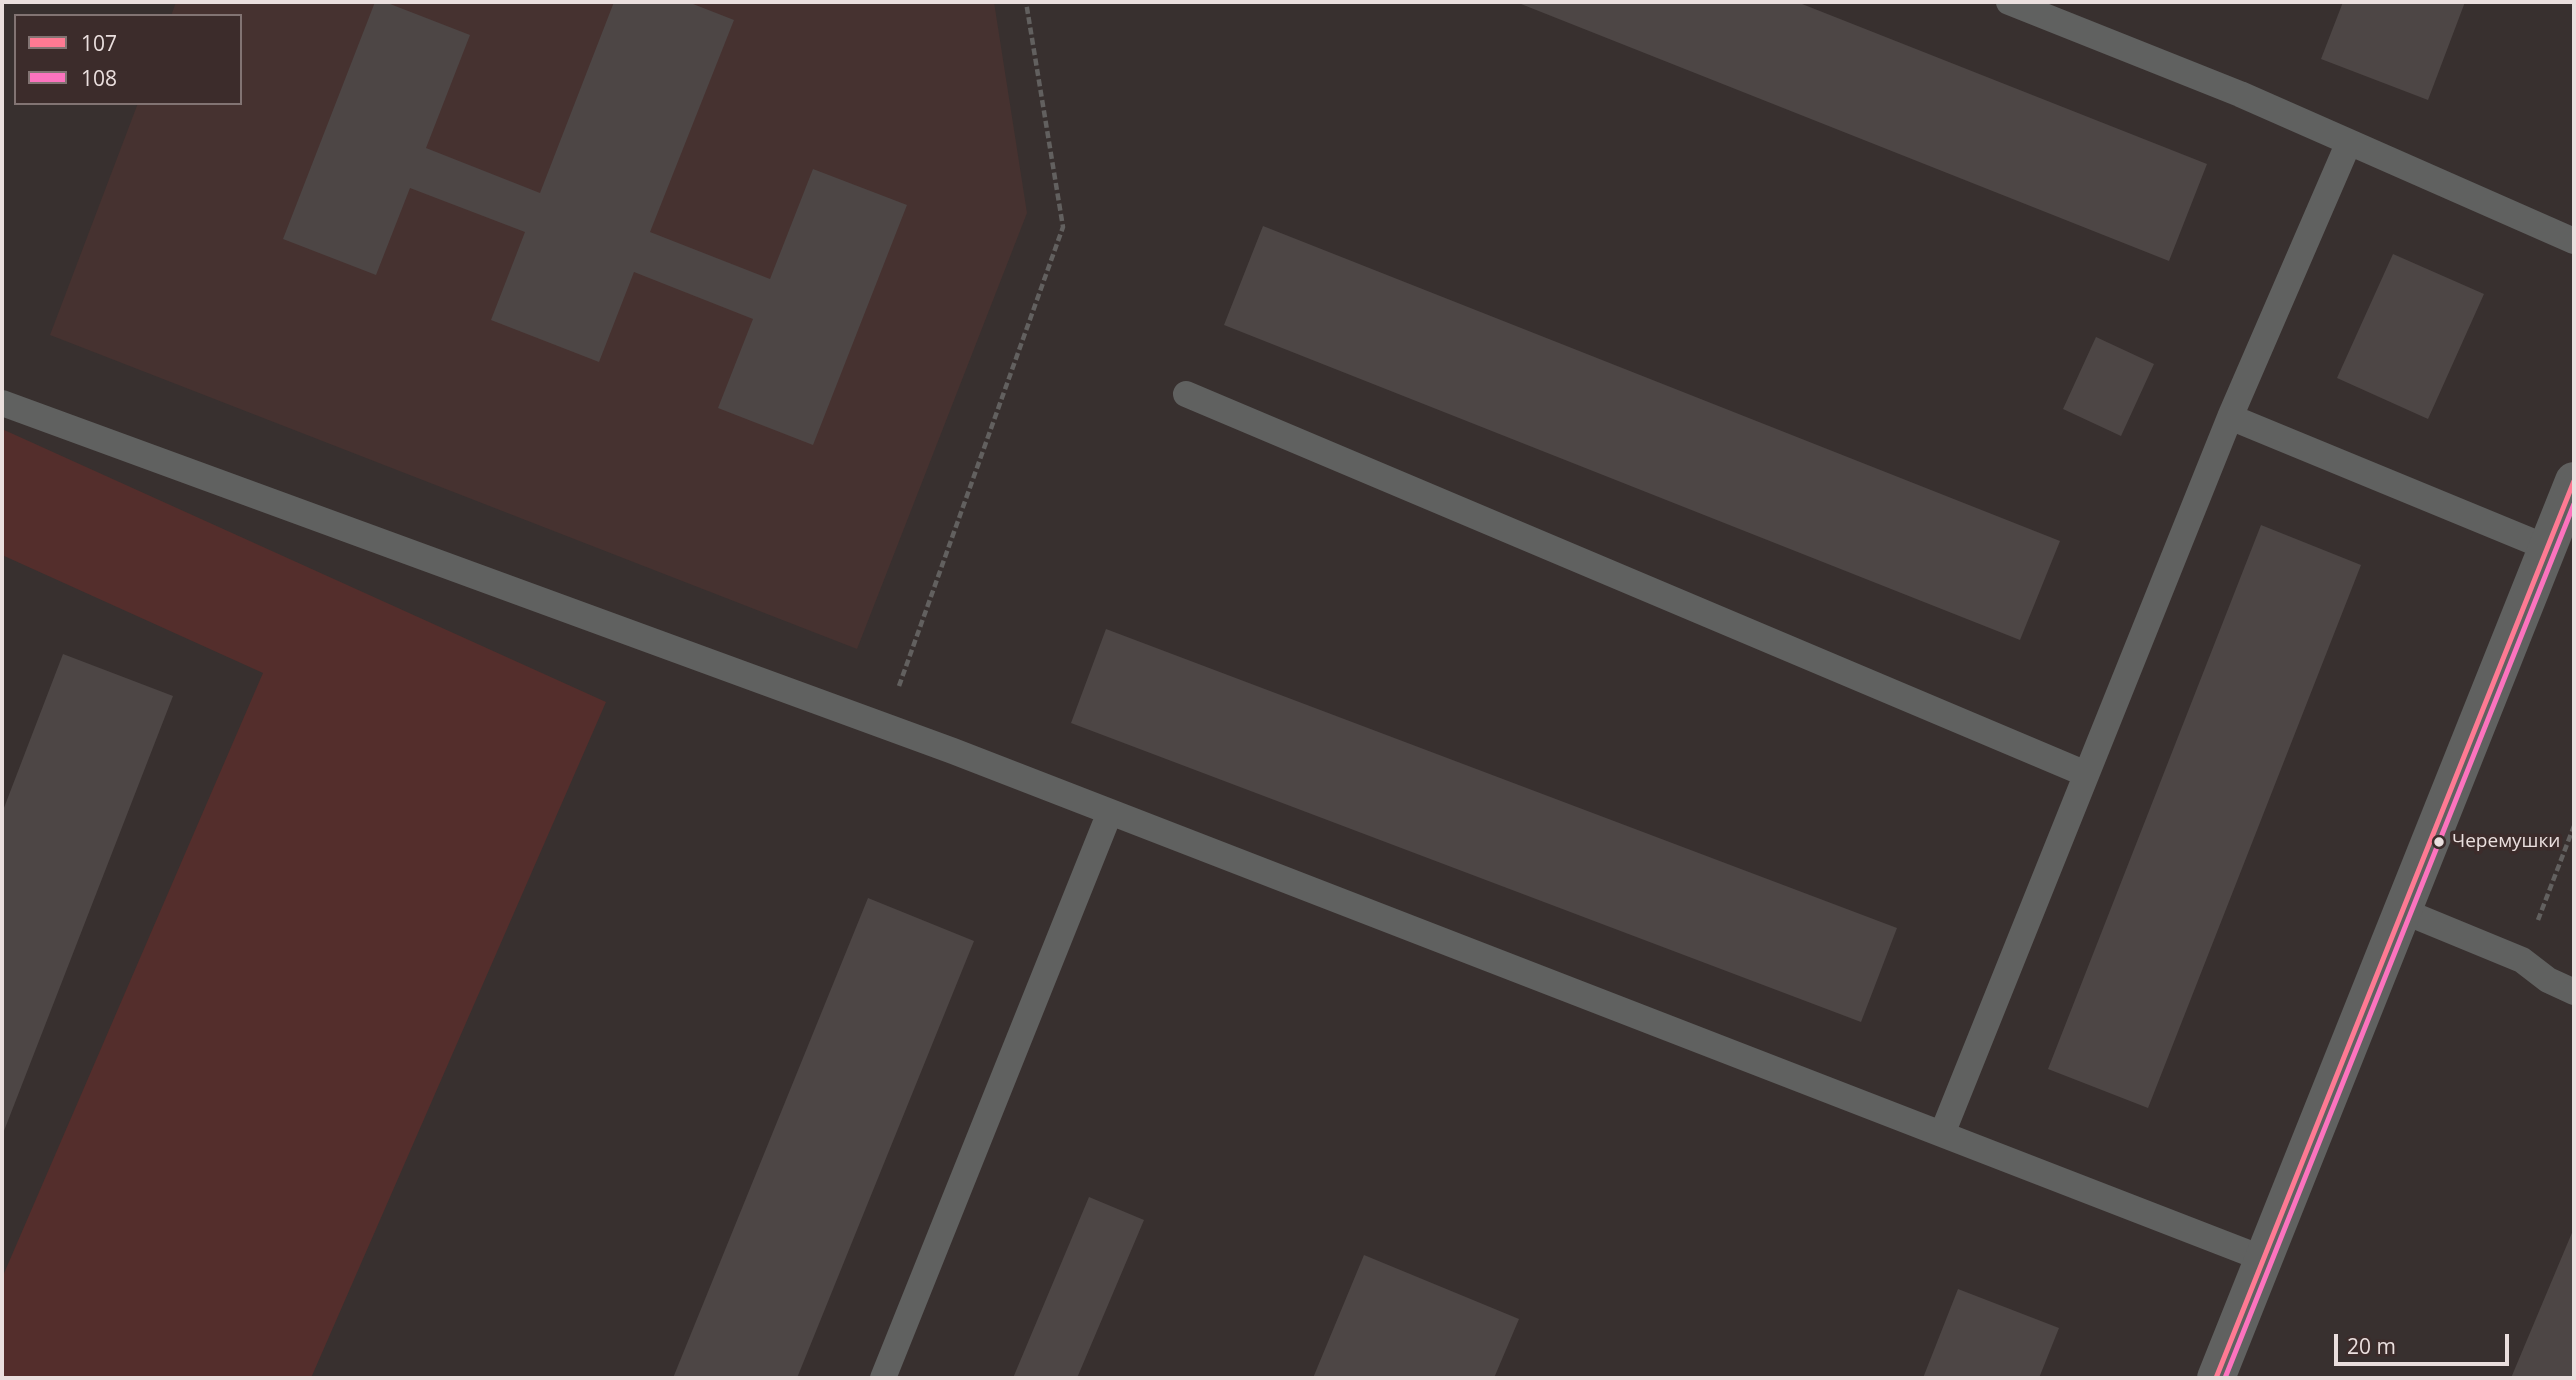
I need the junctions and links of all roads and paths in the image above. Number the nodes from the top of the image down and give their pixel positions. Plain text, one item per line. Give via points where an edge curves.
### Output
1 (1026, 2) edge
2 (2009, 2) edge
3 (2349, 142) junction
4 (2574, 241) edge
5 (1186, 394) dead end
6 (2, 403) edge
7 (2230, 417) junction
8 (2574, 481) edge
9 (2548, 548) junction
10 (884, 726) junction
11 (2086, 774) junction
12 (1110, 811) junction
13 (2574, 826) edge
14 (2403, 911) junction
15 (2522, 960) junction
16 (2574, 992) edge
17 (1942, 1135) junction
18 (2264, 1259) junction
19 (883, 1378) edge
20 (2216, 1378) edge

1 - 10 path via 1063,227
2 - 3 lane
3 - 4 lane
3 - 7 lane
5 - 11 lane
6 - 10 lane
7 - 9 lane
7 - 11 lane
8 - 9 street
9 - 14 street
10 - 12 lane
11 - 17 lane
12 - 17 lane
12 - 19 lane
13 - 15 path
14 - 15 lane
14 - 18 street
15 - 16 lane
17 - 18 lane
18 - 20 street

